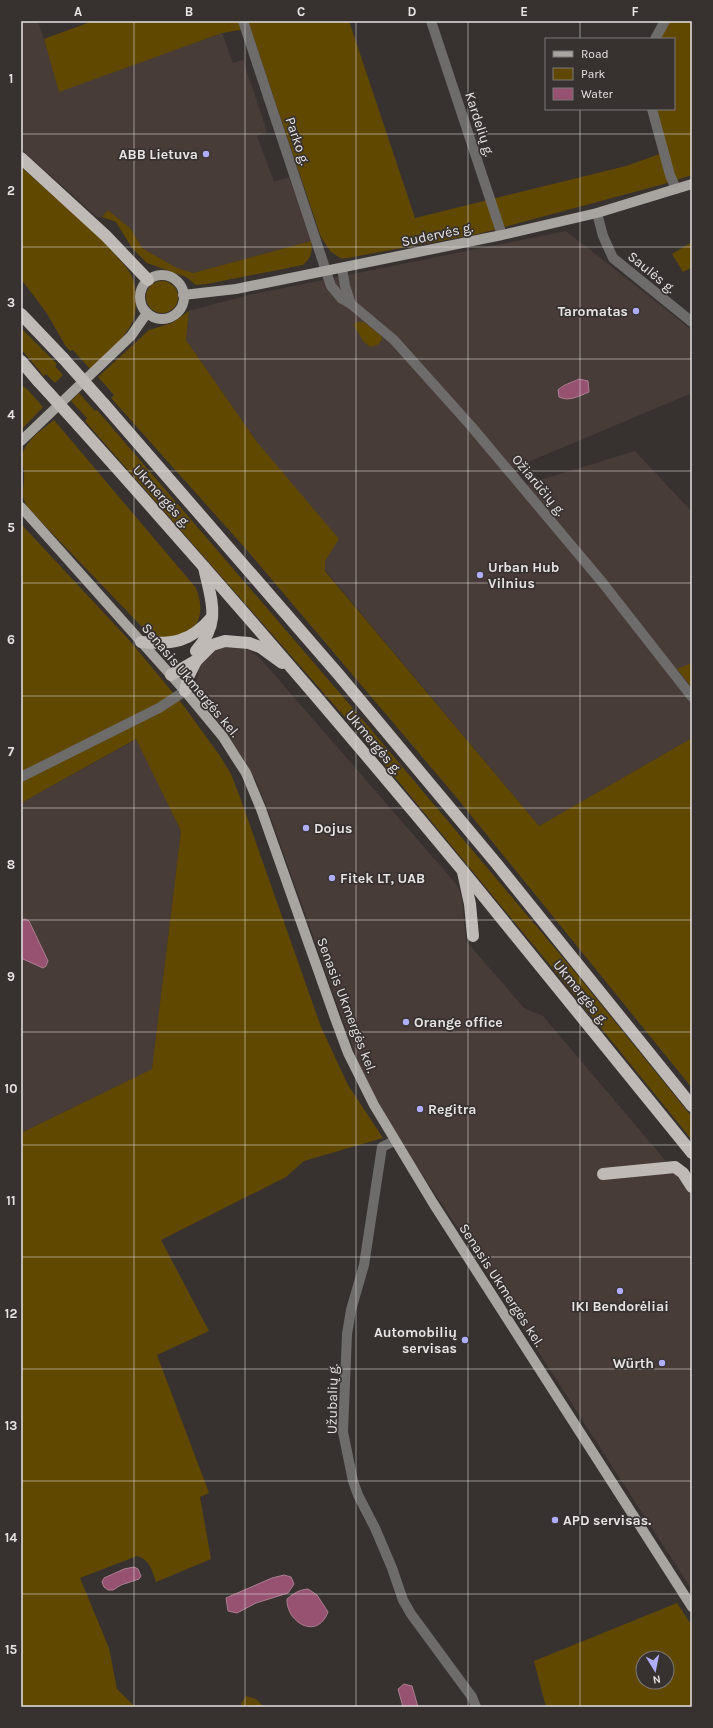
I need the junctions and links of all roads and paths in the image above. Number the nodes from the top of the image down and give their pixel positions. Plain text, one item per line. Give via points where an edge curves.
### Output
1 (243, 21) edge
2 (431, 21) edge
3 (665, 21) edge
4 (656, 38) edge
5 (652, 110) edge
6 (21, 158) edge
7 (692, 184) edge
8 (676, 190) junction
9 (597, 213) junction
10 (502, 235) junction
11 (342, 268) junction
12 (327, 271) junction
13 (148, 280) junction
14 (183, 295) junction
15 (351, 304) junction
16 (147, 313) junction
17 (21, 314) edge
18 (692, 322) edge
19 (21, 361) edge
20 (21, 441) edge
21 (21, 507) edge
22 (204, 566) junction
23 (213, 616) junction
24 (141, 642) junction
25 (197, 660) junction
26 (171, 675) junction
27 (299, 676) junction
28 (185, 691) junction
29 (692, 697) edge
30 (21, 778) edge
31 (462, 870) junction
32 (473, 936) dead end
33 (692, 1106) edge
34 (394, 1141) junction
35 (692, 1153) edge
36 (603, 1174) dead end
37 (692, 1187) edge
38 (692, 1607) edge
39 (476, 1707) edge

1 - 12 street, Parko g.
2 - 10 street, Kardelių g.
3 - 4 street
5 - 8 street
6 - 13 highway via 106,236
7 - 8 main road, Sudervės g.
8 - 9 main road, Sudervės g.
9 - 10 main road, Sudervės g.
9 - 18 street, Saulės g. via 603,236 613,258
10 - 11 main road, Sudervės g.
11 - 12 main road, Sudervės g.
11 - 15 street
12 - 14 main road, Sudervės g. via 221,291
12 - 15 street, Ožiarūčių g. via 332,286 342,299
13 - 14 main road via 161,275 174,278
13 - 16 main road via 140,296
14 - 16 main road via 180,309 168,318
15 - 29 street, Ožiarūčių g. via 394,340 471,426 602,582
16 - 20 main road via 131,336
17 - 33 highway, Ukmergės g., bridge via 104,404 339,675
19 - 22 highway, Ukmergės g., bridge
21 - 24 main road, Senasis Ukmergės kel.
22 - 23 highway
22 - 27 highway, Ukmergės g.
23 - 24 highway via 193,636 160,644
23 - 26 highway via 205,640
24 - 26 main road, Senasis Ukmergės kel.
25 - 26 highway
25 - 27 highway via 212,645 225,641 249,643 260,647
25 - 28 highway via 188,677
26 - 28 main road, Senasis Ukmergės kel.
27 - 31 highway, Ukmergės g.
28 - 30 street via 158,708
28 - 34 main road, Senasis Ukmergės kel. via 223,737 246,772 348,1053
31 - 32 highway via 470,904
31 - 35 highway, Ukmergės g.
34 - 38 main road, Senasis Ukmergės kel.
34 - 39 street, Užubalių g. via 382,1147 364,1265 351,1310 347,1334 344,1432 353,1481 392,1568 403,1600 472,1697
36 - 37 highway via 675,1167 683,1173

